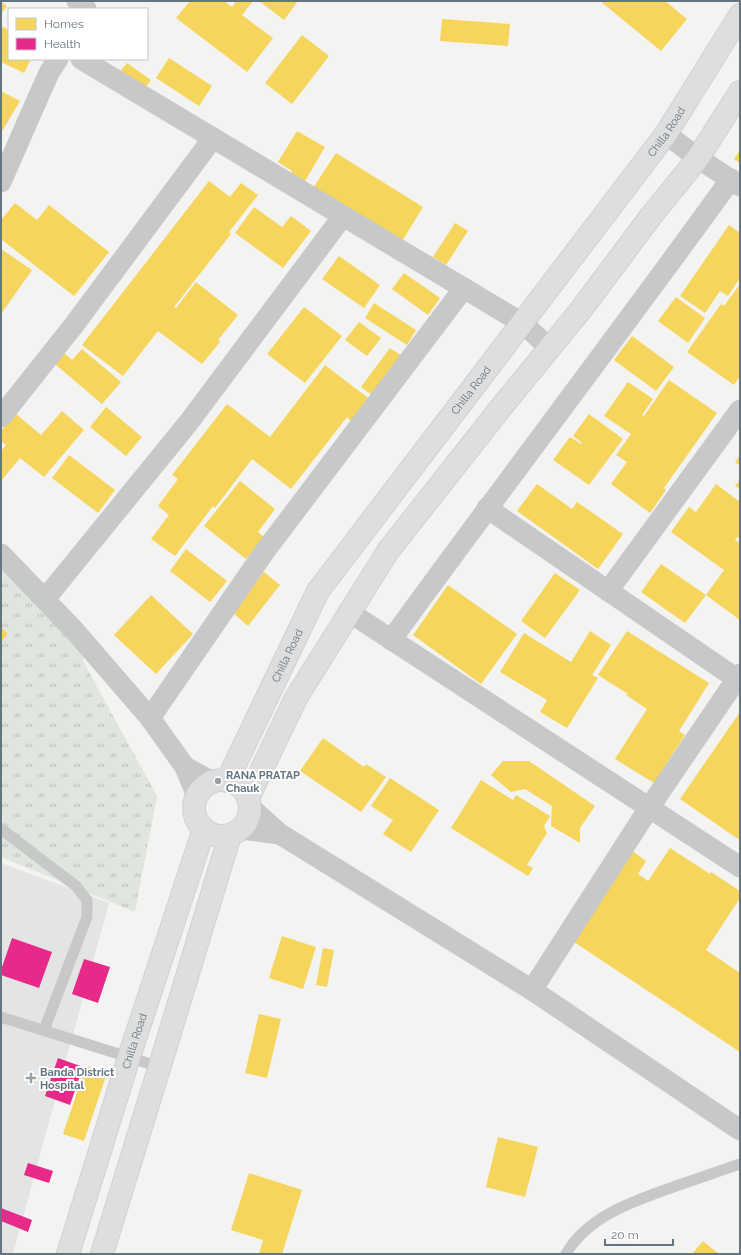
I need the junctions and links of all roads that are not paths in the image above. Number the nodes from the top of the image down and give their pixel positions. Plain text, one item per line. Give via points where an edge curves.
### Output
1 (77, 1) edge
2 (85, 8) edge
3 (740, 15) edge
4 (57, 60) edge
5 (83, 60) edge
6 (740, 92) edge
7 (666, 134) junction
8 (213, 138) junction
9 (698, 158) junction
10 (1, 182) edge
11 (735, 183) edge
12 (343, 216) junction
13 (464, 288) junction
14 (522, 323) junction
15 (550, 348) junction
16 (740, 410) edge
17 (1, 417) edge
18 (487, 508) junction
19 (1, 554) edge
20 (608, 591) junction
21 (45, 599) junction
22 (349, 612) junction
23 (391, 640) junction
24 (739, 678) edge
25 (150, 718) junction
26 (185, 767) junction
27 (220, 781) junction
28 (197, 796) junction
29 (249, 803) junction
30 (649, 808) junction
31 (1, 828) edge
32 (204, 829) junction
33 (235, 832) junction
34 (280, 834) junction
35 (740, 867) edge
36 (532, 990) junction
37 (1, 1017) edge
38 (44, 1030) junction
39 (129, 1058) junction
40 (160, 1067) junction
41 (740, 1130) edge
42 (740, 1164) edge
43 (68, 1254) edge
44 (102, 1254) edge
45 (566, 1254) edge

1 - 2 street
3 - 7 main road, Chilla Road
4 - 10 street via 50,71
5 - 8 street
6 - 9 main road
7 - 9 street
7 - 14 main road, Chilla Road
8 - 12 street
8 - 17 street via 74,325
9 - 11 street
9 - 15 main road
11 - 18 street
12 - 13 street
12 - 21 street via 189,422
13 - 14 street
13 - 25 street via 265,551
14 - 15 street
14 - 27 main road, Chilla Road via 318,591
15 - 22 main road via 388,551
16 - 20 street
18 - 20 street
18 - 23 street
19 - 21 street
20 - 24 street
21 - 25 street
22 - 23 street
22 - 29 main road via 296,698
23 - 30 street
24 - 30 street
25 - 26 street
26 - 27 street
26 - 28 street
27 - 28 main road via 209,784
27 - 29 main road via 236,784 244,790
28 - 32 main road via 195,814
29 - 33 main road via 249,816
29 - 34 street
30 - 35 street
30 - 36 street
31 - 38 lane via 76,886 87,900 87,917
32 - 33 main road via 216,835
32 - 39 main road, Chilla Road
33 - 34 street
33 - 40 main road
34 - 36 street
36 - 41 street
37 - 38 lane
38 - 39 lane
39 - 40 lane
39 - 43 main road, Chilla Road
40 - 44 main road
42 - 45 lane via 641,1199 601,1218 582,1234

